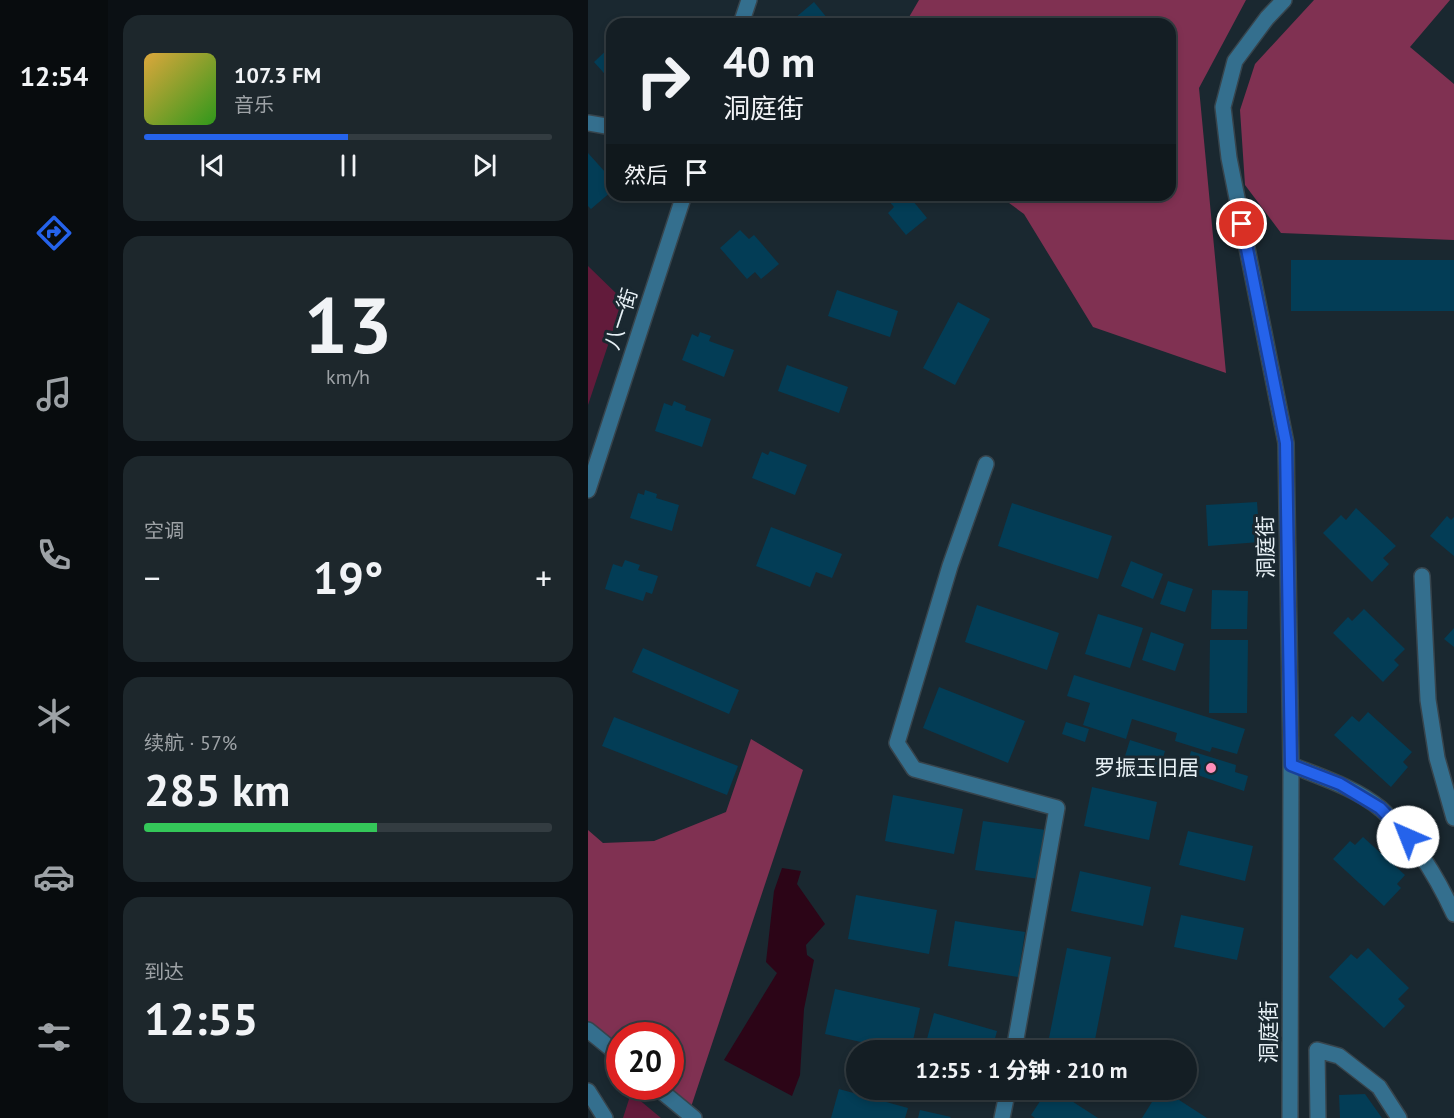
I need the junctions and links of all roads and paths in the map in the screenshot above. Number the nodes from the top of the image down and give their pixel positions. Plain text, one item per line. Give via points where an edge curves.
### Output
1 (748, 0) edge
2 (1284, 0) edge
3 (743, 18) edge
4 (588, 123) edge
5 (606, 126) edge
6 (682, 201) edge
7 (986, 464) dead end
8 (588, 489) edge
9 (1422, 576) dead end
10 (1291, 765) junction
11 (1454, 818) edge
12 (1454, 914) edge
13 (588, 1030) edge
14 (1016, 1040) edge
15 (606, 1045) edge
16 (588, 1091) edge
17 (672, 1100) edge
18 (1006, 1100) edge
19 (605, 1118) edge
20 (694, 1118) edge
21 (1002, 1118) edge
22 (1290, 1118) edge
23 (1318, 1118) edge
24 (1399, 1118) edge

1 - 3 street
2 - 10 street, 洞庭街 via 1235,61 1223,107 1229,158 1286,443
4 - 5 street
6 - 8 street, 八一街
7 - 14 street via 950,566 897,743 914,769 1057,808
9 - 11 street via 1428,700 1437,758
10 - 12 street via 1340,784 1380,808 1435,874
10 - 22 street, 洞庭街
13 - 15 street
16 - 19 street
17 - 20 street
18 - 21 street
23 - 24 street via 1317,1050 1340,1056 1379,1087

